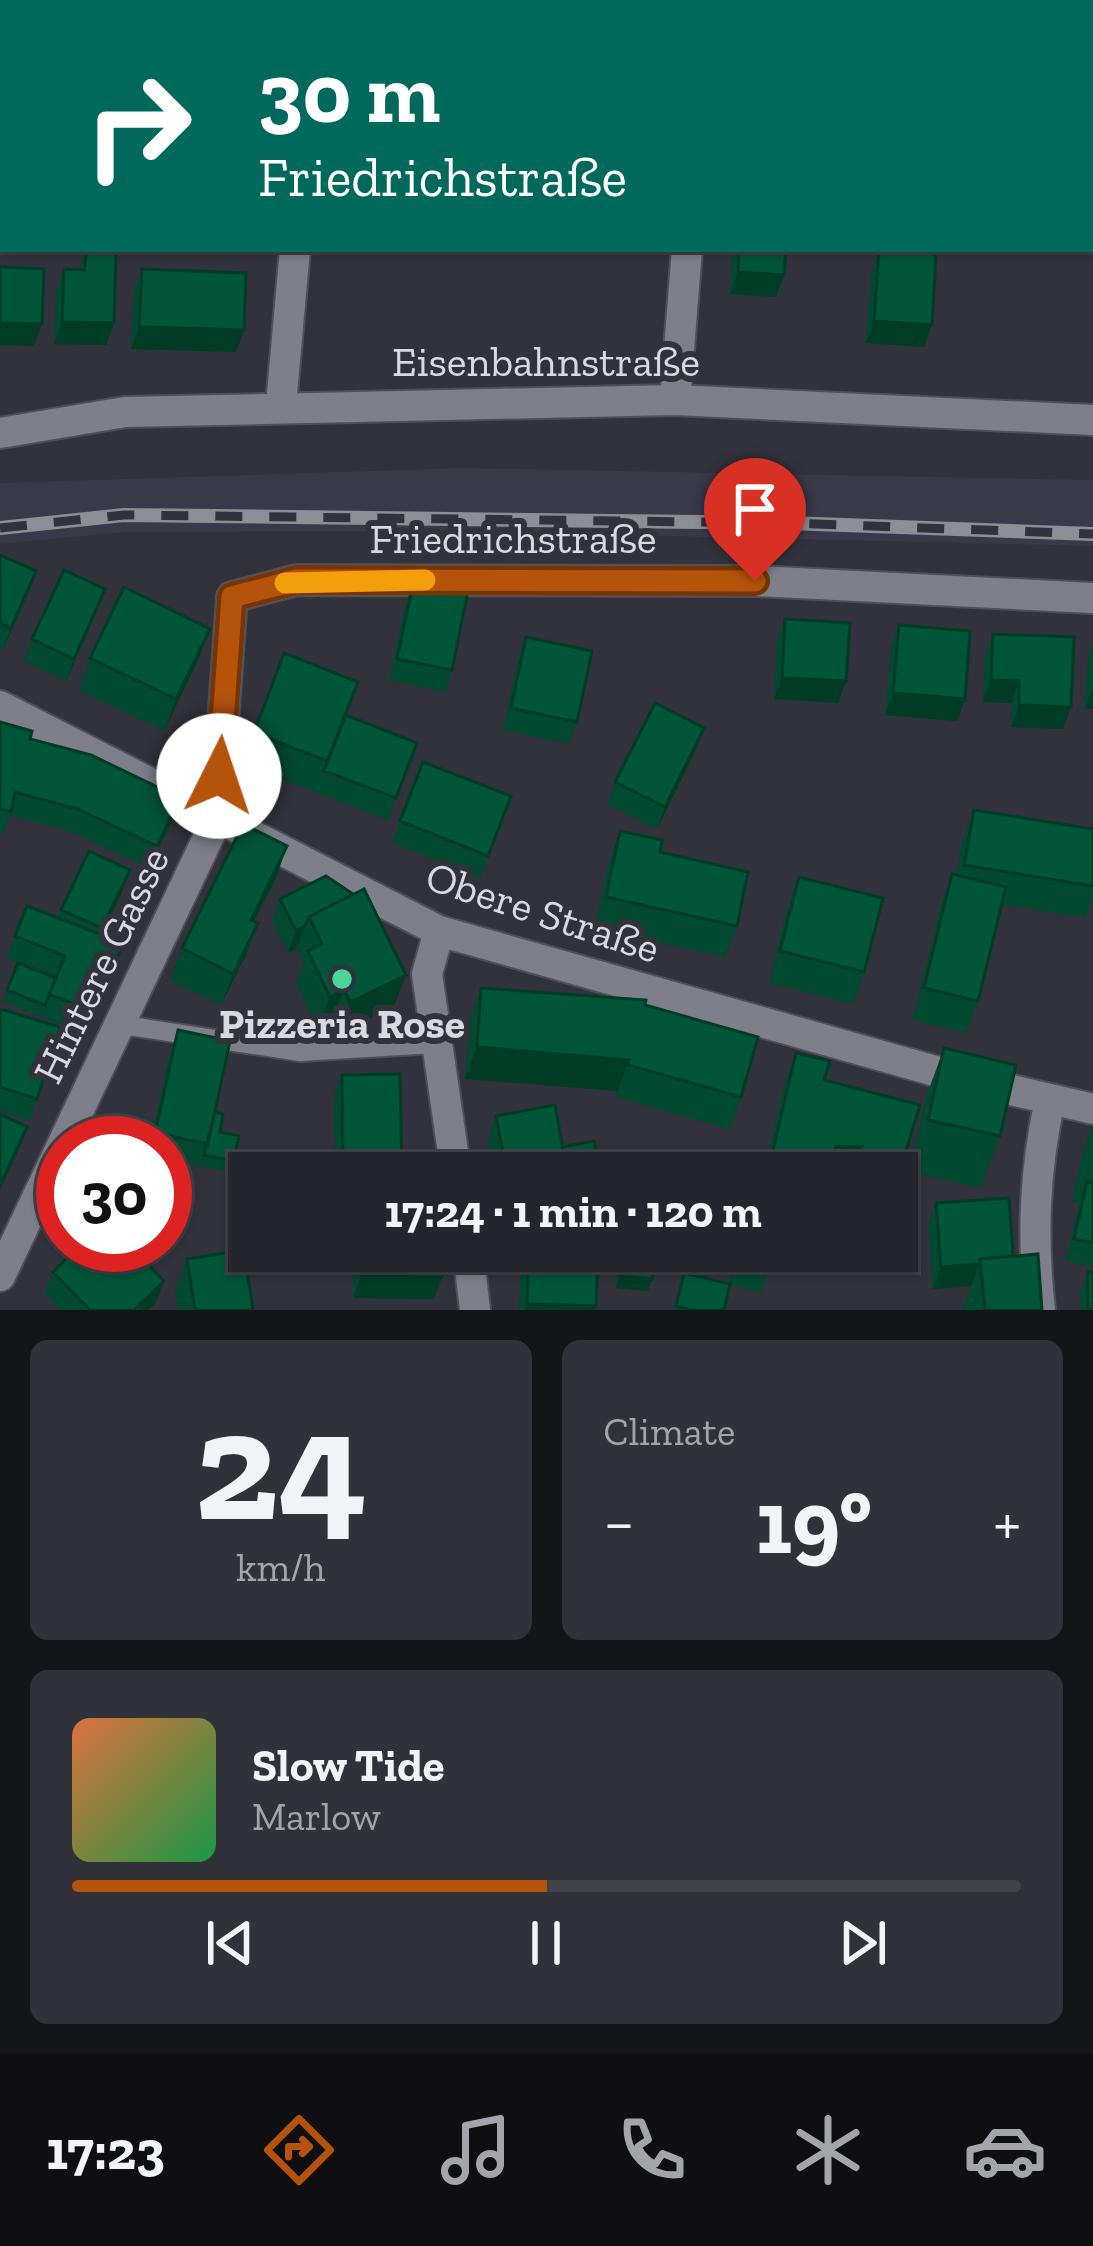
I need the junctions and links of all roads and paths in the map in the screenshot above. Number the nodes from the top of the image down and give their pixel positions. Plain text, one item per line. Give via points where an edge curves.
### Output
1 (295, 252) edge
2 (687, 252) edge
3 (675, 400) junction
4 (281, 405) junction
5 (1093, 420) edge
6 (0, 433) edge
7 (1093, 598) edge
8 (0, 706) edge
9 (216, 821) junction
10 (439, 931) junction
11 (123, 1024) junction
12 (434, 1044) junction
13 (1050, 1100) junction
14 (1091, 1104) edge
15 (452, 1152) edge
16 (470, 1272) edge
17 (0, 1276) edge
18 (475, 1310) edge
19 (1040, 1310) edge

1 - 4 street
2 - 3 street
3 - 4 street, Eisenbahnstraße
3 - 5 street, Eisenbahnstraße
4 - 6 street, Eisenbahnstraße via 125,412
7 - 9 street, Friedrichstraße via 755,581 297,580 232,597
8 - 9 street, Obere Straße
9 - 10 street, Obere Straße
9 - 11 street, Hintere Gasse
10 - 12 street via 428,974
10 - 13 street, Obere Straße
11 - 12 lane via 300,1052
11 - 17 street, Hintere Gasse
12 - 15 street
13 - 14 street, Obere Straße
13 - 19 street via 1032,1239
16 - 18 street

